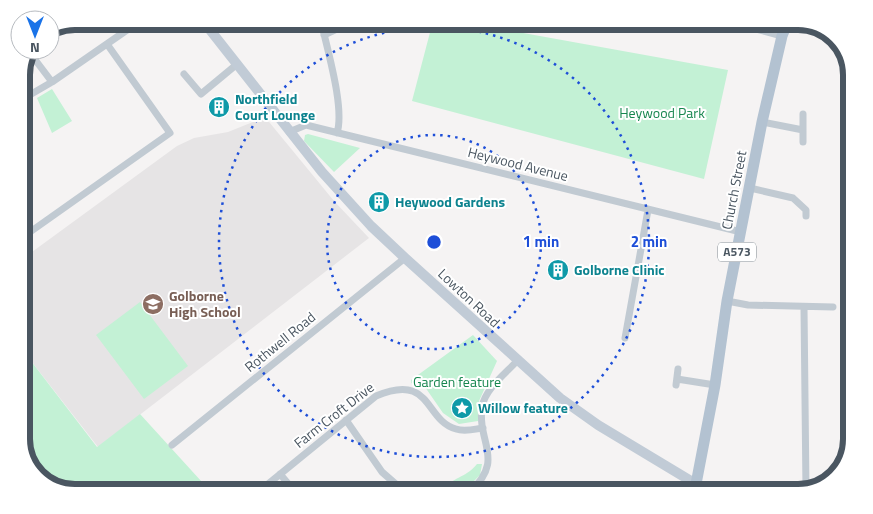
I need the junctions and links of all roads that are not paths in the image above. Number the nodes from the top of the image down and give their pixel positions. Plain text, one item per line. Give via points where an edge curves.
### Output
1 (118, 30) edge
2 (128, 30) edge
3 (210, 30) edge
4 (323, 30) edge
5 (335, 30) edge
6 (760, 30) edge
7 (784, 30) edge
8 (122, 34) junction
9 (324, 35) junction
10 (782, 36) junction
11 (107, 44) junction
12 (35, 60) edge
13 (236, 65) junction
14 (184, 74) dead end
15 (52, 82) junction
16 (30, 95) edge
17 (803, 114) dead end
18 (762, 122) junction
19 (803, 130) junction
20 (289, 132) junction
21 (337, 133) junction
22 (803, 142) dead end
23 (750, 188) junction
24 (648, 210) junction
25 (806, 216) dead end
26 (30, 232) edge
27 (741, 232) junction
28 (405, 258) junction
29 (727, 301) junction
30 (804, 307) junction
31 (833, 307) dead end
32 (625, 338) dead end
33 (517, 361) junction
34 (678, 369) dead end
35 (715, 385) junction
36 (346, 420) junction
37 (483, 428) junction
38 (172, 445) dead end
39 (280, 474) junction
40 (806, 483) edge
41 (268, 484) edge
42 (288, 484) edge
43 (392, 484) edge
44 (478, 484) edge
45 (686, 484) edge
46 (696, 484) edge

1 - 8 street
2 - 8 street
3 - 13 main road, Lowton Road
4 - 9 street
5 - 9 street
6 - 10 street
7 - 10 main road, Church Street / A573
8 - 11 street
9 - 21 street via 338,102
10 - 18 main road, Church Street / A573
11 - 15 street
11 - 26 street via 170,133
12 - 15 street
13 - 14 street via 201,94
13 - 20 main road, Lowton Road
15 - 16 street
17 - 19 street
18 - 19 street
18 - 23 main road, Church Street / A573
19 - 22 street
20 - 21 street, Heywood Avenue via 306,125
20 - 28 main road, Lowton Road via 364,219
21 - 24 street, Heywood Avenue
23 - 25 street via 793,198 806,210
23 - 27 main road, Church Street / A573
24 - 27 street, Heywood Avenue
24 - 32 street
27 - 29 main road, Church Street / A573
28 - 33 main road, Lowton Road
28 - 38 street, Rothwell Road
29 - 30 street
29 - 35 main road, Church Street / A573
30 - 31 street
30 - 40 street
33 - 37 street via 487,396 482,406
33 - 45 main road, Lowton Road via 560,398
34 - 35 street via 676,382
35 - 46 main road, Church Street / A573
36 - 37 street, Farm Croft Drive via 376,396 399,390 418,394 455,429
36 - 39 street, Farm Croft Drive
36 - 43 street
37 - 44 street via 488,467
39 - 41 street, Farm Croft Drive
39 - 42 street

